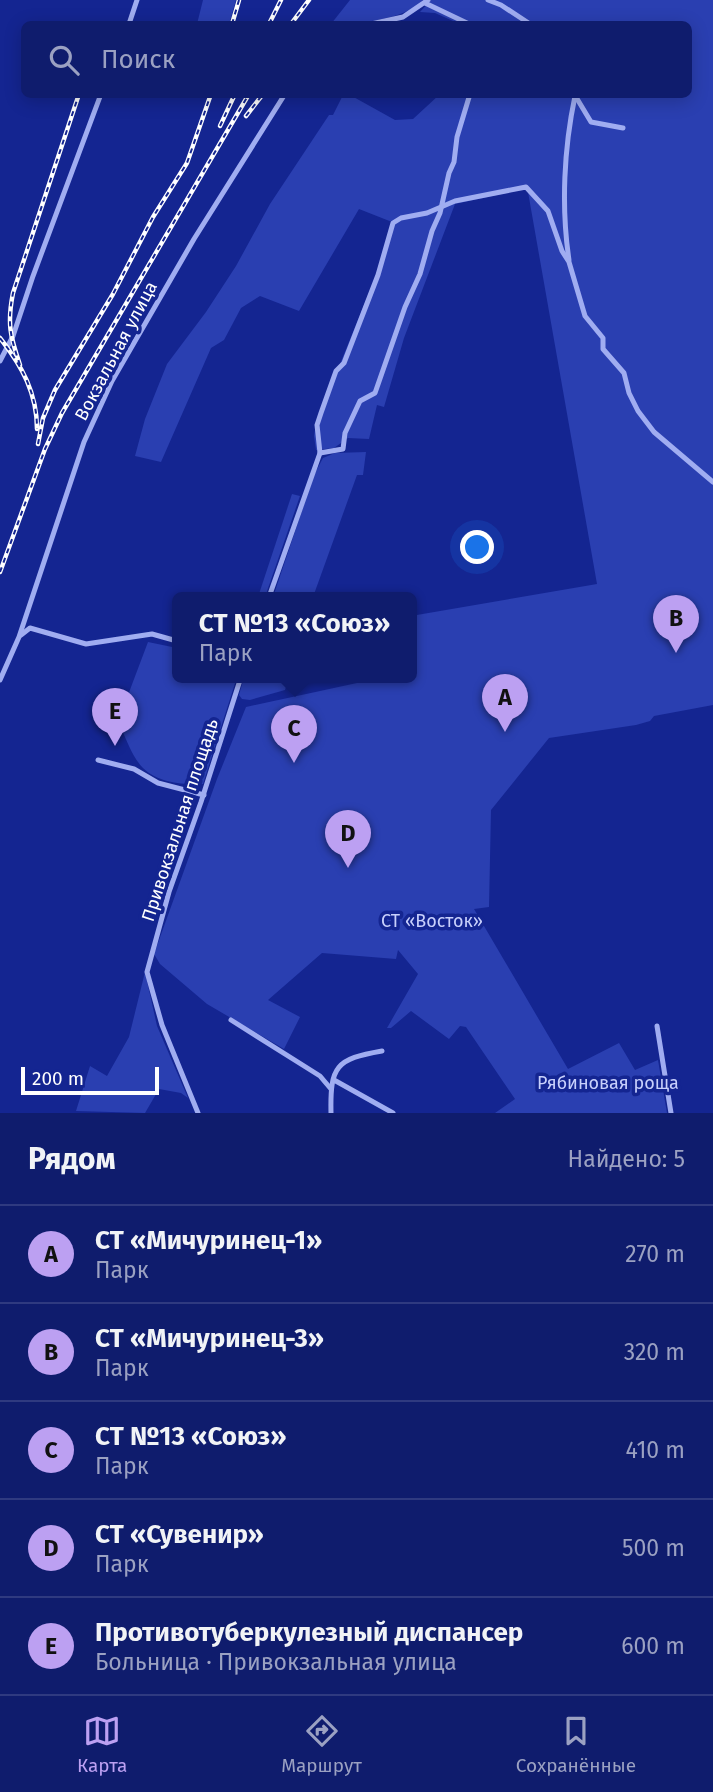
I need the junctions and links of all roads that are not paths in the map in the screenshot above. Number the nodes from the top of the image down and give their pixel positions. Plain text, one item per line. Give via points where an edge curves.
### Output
1 (138, 0) edge
2 (488, 0) edge
3 (427, 2) edge
4 (130, 21) edge
5 (385, 21) edge
6 (463, 21) edge
7 (525, 21) edge
8 (100, 98) edge
9 (282, 98) edge
10 (469, 98) edge
11 (574, 98) edge
12 (577, 98) edge
13 (623, 128) dead end
14 (441, 208) junction
15 (569, 262) junction
16 (0, 361) edge
17 (320, 453) junction
18 (713, 482) edge
19 (271, 592) edge
20 (19, 638) junction
21 (172, 640) edge
22 (0, 680) edge
23 (239, 683) edge
24 (98, 760) dead end
25 (204, 795) junction
26 (231, 1020) dead end
27 (657, 1026) dead end
28 (382, 1051) dead end
29 (334, 1080) junction
30 (331, 1089) junction
31 (198, 1113) edge
32 (331, 1113) edge
33 (393, 1113) edge
34 (671, 1113) edge

1 - 4 street
2 - 7 street
3 - 5 street via 404,17
3 - 6 street
8 - 16 street
9 - 20 street, Вокзальная улица via 112,381 84,442
10 - 14 street
11 - 15 street via 565,218
12 - 13 street via 591,122
14 - 15 street via 526,187 548,211
14 - 17 street via 375,393 360,401 343,449
14 - 17 street via 393,223 378,275 320,413
15 - 18 street via 584,316 624,373 638,411 654,432
17 - 19 street
20 - 21 street via 30,628 86,644 152,634
20 - 22 street, Вокзальная улица
23 - 25 street, Привокзальная площадь
24 - 25 street
25 - 31 street, Привокзальная площадь via 169,892 147,972 162,1025
26 - 30 street via 320,1076
27 - 34 street
28 - 29 street via 342,1062
29 - 30 street
29 - 33 street
30 - 32 street

